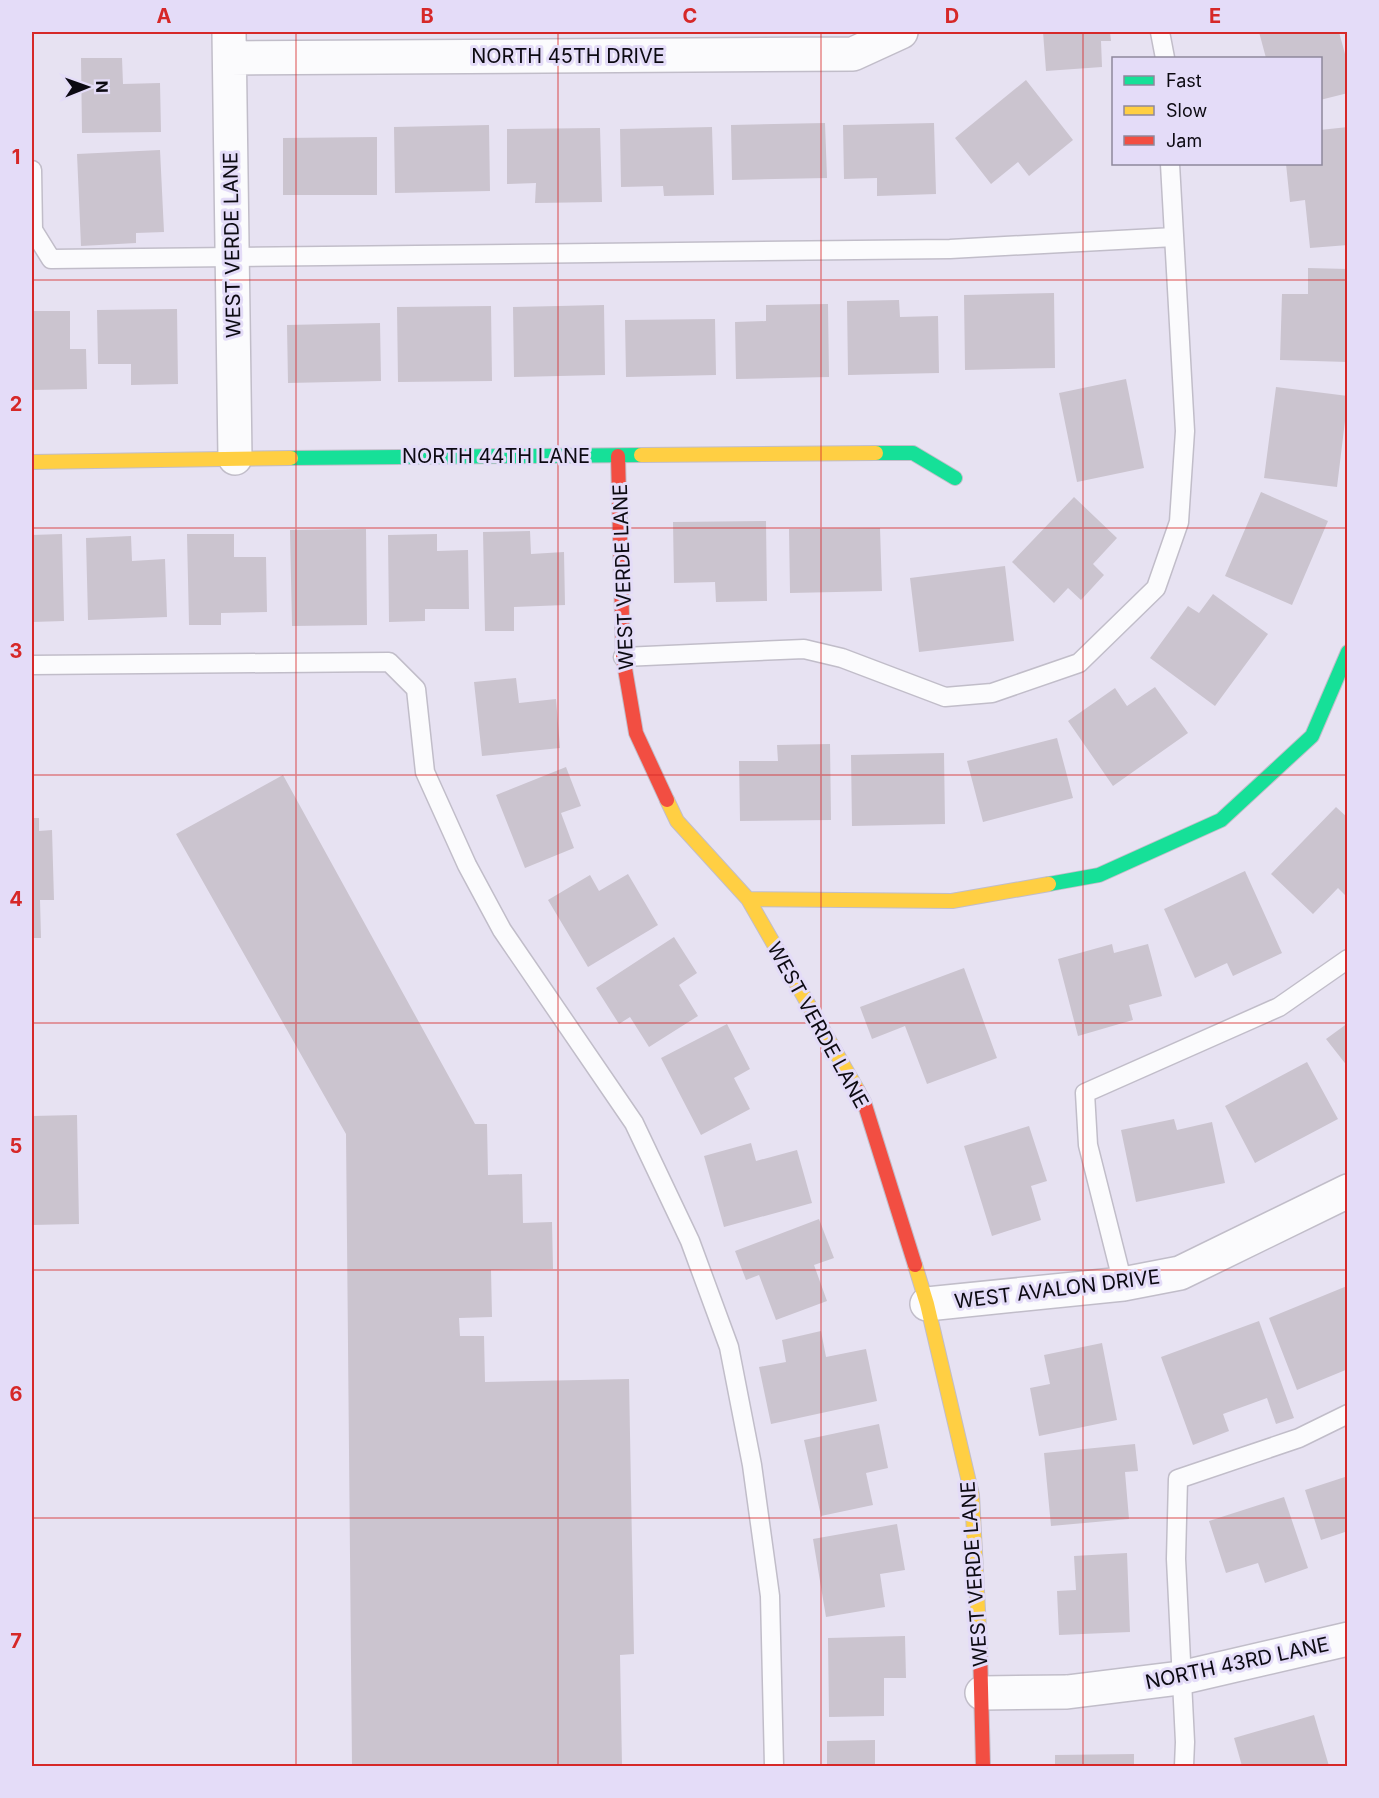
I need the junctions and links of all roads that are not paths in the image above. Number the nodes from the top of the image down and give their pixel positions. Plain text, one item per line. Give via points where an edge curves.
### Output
1 (901, 32) edge
2 (1160, 32) edge
3 (230, 45) edge
4 (1165, 57) edge
5 (1170, 165) edge
6 (32, 170) edge
7 (1174, 237) junction
8 (233, 257) junction
9 (618, 456) junction
10 (235, 458) junction
11 (32, 462) edge
12 (955, 478) dead end
13 (1347, 652) edge
14 (623, 657) junction
15 (32, 666) edge
16 (748, 899) junction
17 (1347, 959) edge
18 (1347, 1191) edge
19 (1123, 1284) junction
20 (927, 1304) junction
21 (1347, 1414) edge
22 (1347, 1639) edge
23 (1180, 1678) junction
24 (982, 1693) junction
25 (774, 1767) edge
26 (983, 1767) edge
27 (1184, 1767) edge

1 - 3 street, NORTH 45TH DRIVE via 853,54
2 - 4 lane
3 - 8 street, WEST VERDE LANE
5 - 7 lane
6 - 8 lane via 33,230 51,259
7 - 8 lane via 950,249
7 - 14 lane via 1185,431 1179,522 1156,588 1079,663 992,693 945,697 842,658 804,649
8 - 10 street, WEST VERDE LANE
9 - 10 street, NORTH 44TH LANE
9 - 12 street, NORTH 44TH LANE via 913,453
9 - 14 street, WEST VERDE LANE
10 - 11 street, NORTH 44TH LANE
13 - 16 street via 1312,736 1221,820 1099,875 952,901
14 - 16 street, WEST VERDE LANE via 636,733 677,821
15 - 25 lane via 389,662 416,689 425,772 467,865 502,930 634,1123 690,1241 729,1347 752,1465 770,1596
16 - 20 street, WEST VERDE LANE via 864,1102
17 - 19 lane via 1279,1008 1085,1093 1088,1145
18 - 19 street, WEST AVALON DRIVE via 1180,1273
19 - 20 street, WEST AVALON DRIVE
20 - 24 street, WEST VERDE LANE via 972,1495
21 - 23 lane via 1299,1438 1178,1479
22 - 23 street, NORTH 43RD LANE
23 - 24 street, NORTH 43RD LANE via 1067,1692
23 - 27 lane
24 - 26 street, WEST VERDE LANE

